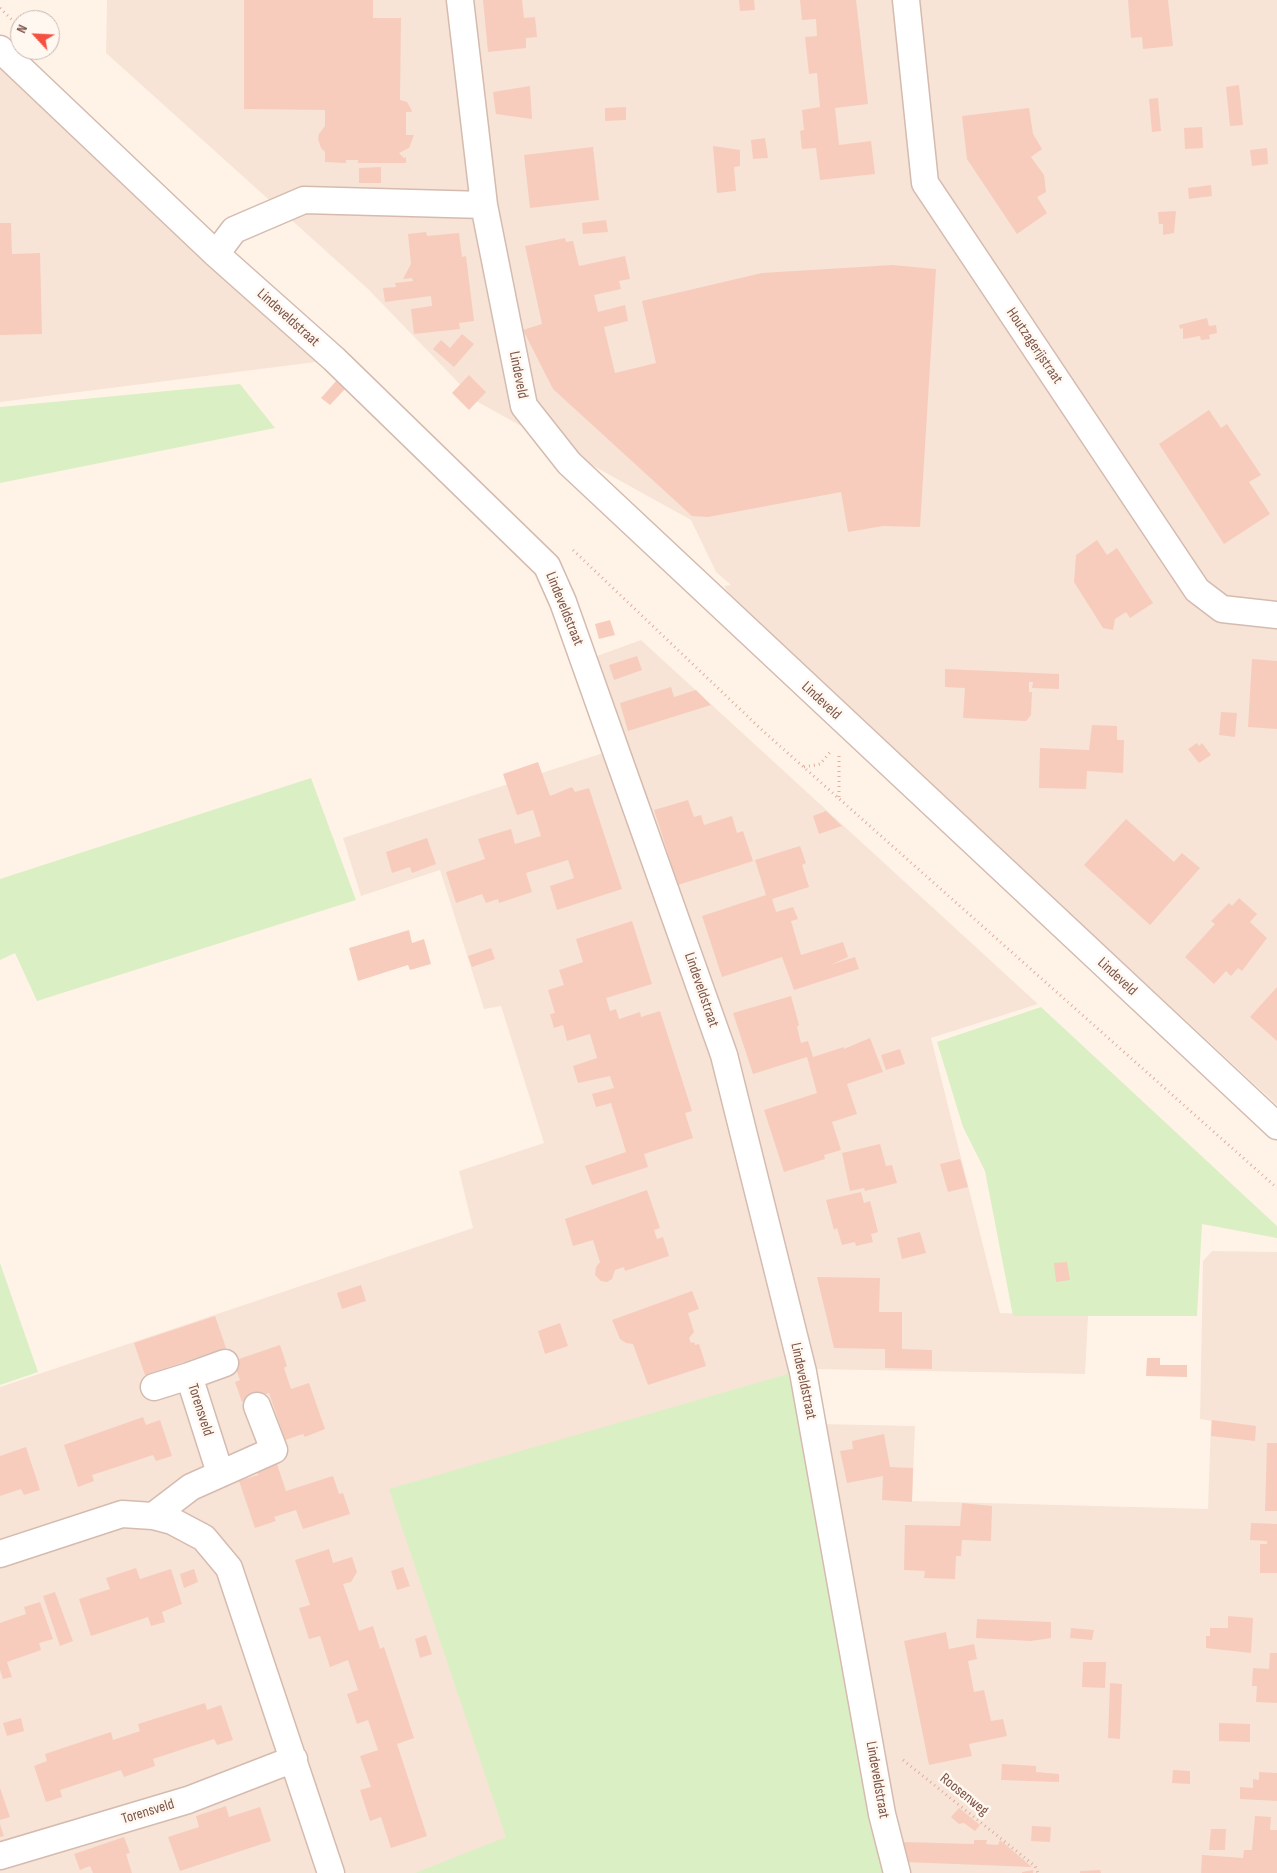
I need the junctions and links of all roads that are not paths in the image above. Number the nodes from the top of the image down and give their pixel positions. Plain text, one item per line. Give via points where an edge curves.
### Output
1 (460, 0) edge
2 (906, 0) edge
3 (0, 49) edge
4 (484, 205) junction
5 (216, 254) junction
6 (1277, 614) edge
7 (1277, 1126) edge
8 (225, 1363) dead end
9 (189, 1376) junction
10 (154, 1387) dead end
11 (256, 1406) dead end
12 (220, 1473) junction
13 (153, 1516) junction
14 (0, 1554) edge
15 (294, 1759) junction
16 (0, 1856) edge
17 (332, 1873) edge
18 (897, 1873) edge

1 - 4 street
2 - 6 street, Houtzagerijstraat via 925,183 1198,590 1222,609
3 - 5 street, Lindeveldstraat
4 - 5 street via 304,200 234,230
4 - 7 street, Lindeveld via 524,406 569,463
5 - 18 street, Lindeveldstraat via 334,359 547,566 559,593 724,1055 803,1372 882,1814
8 - 9 street, Torensveld
9 - 10 street, Torensveld
9 - 12 street, Torensveld
11 - 12 street via 274,1450
12 - 13 street via 191,1487
13 - 14 street via 122,1514
13 - 15 street via 172,1521 204,1538 229,1568
15 - 16 street, Torensveld via 188,1800
15 - 17 street

